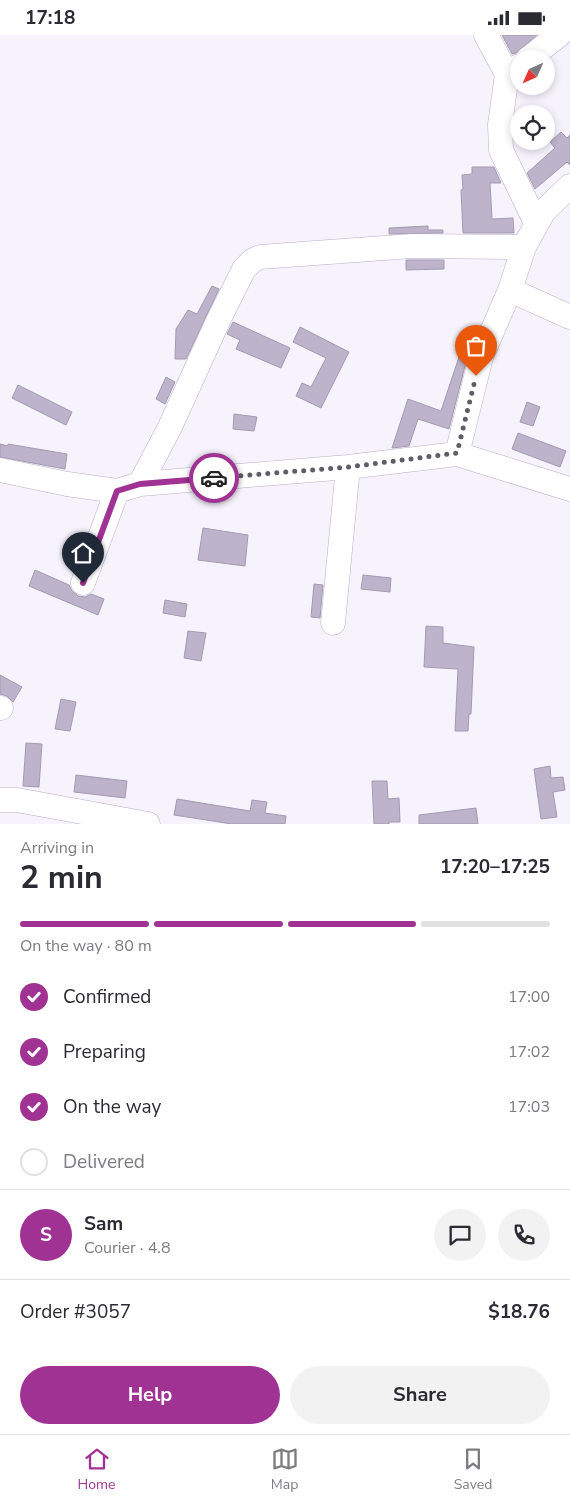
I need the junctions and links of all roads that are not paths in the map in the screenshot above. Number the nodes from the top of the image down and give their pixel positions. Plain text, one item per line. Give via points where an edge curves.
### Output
1 (486, 35) edge
2 (559, 35) edge
3 (540, 50) edge
4 (510, 66) edge
5 (510, 83) edge
6 (570, 186) edge
7 (536, 223) junction
8 (524, 247) junction
9 (510, 290) junction
10 (570, 317) edge
11 (457, 453) junction
12 (348, 467) junction
13 (0, 470) edge
14 (140, 484) junction
15 (570, 489) edge
16 (117, 491) junction
17 (83, 583) dead end
18 (333, 623) dead end
19 (0, 800) edge
20 (148, 824) edge

1 - 4 street
2 - 3 street
5 - 7 street via 500,125 501,151
6 - 7 street
7 - 8 street
8 - 9 street
8 - 14 street via 412,246 260,257 252,261 244,269
9 - 10 street
9 - 11 street via 481,357
11 - 12 street
11 - 15 street
12 - 14 street
12 - 18 street
13 - 16 street
14 - 16 street
16 - 17 street
19 - 20 street via 17,800

